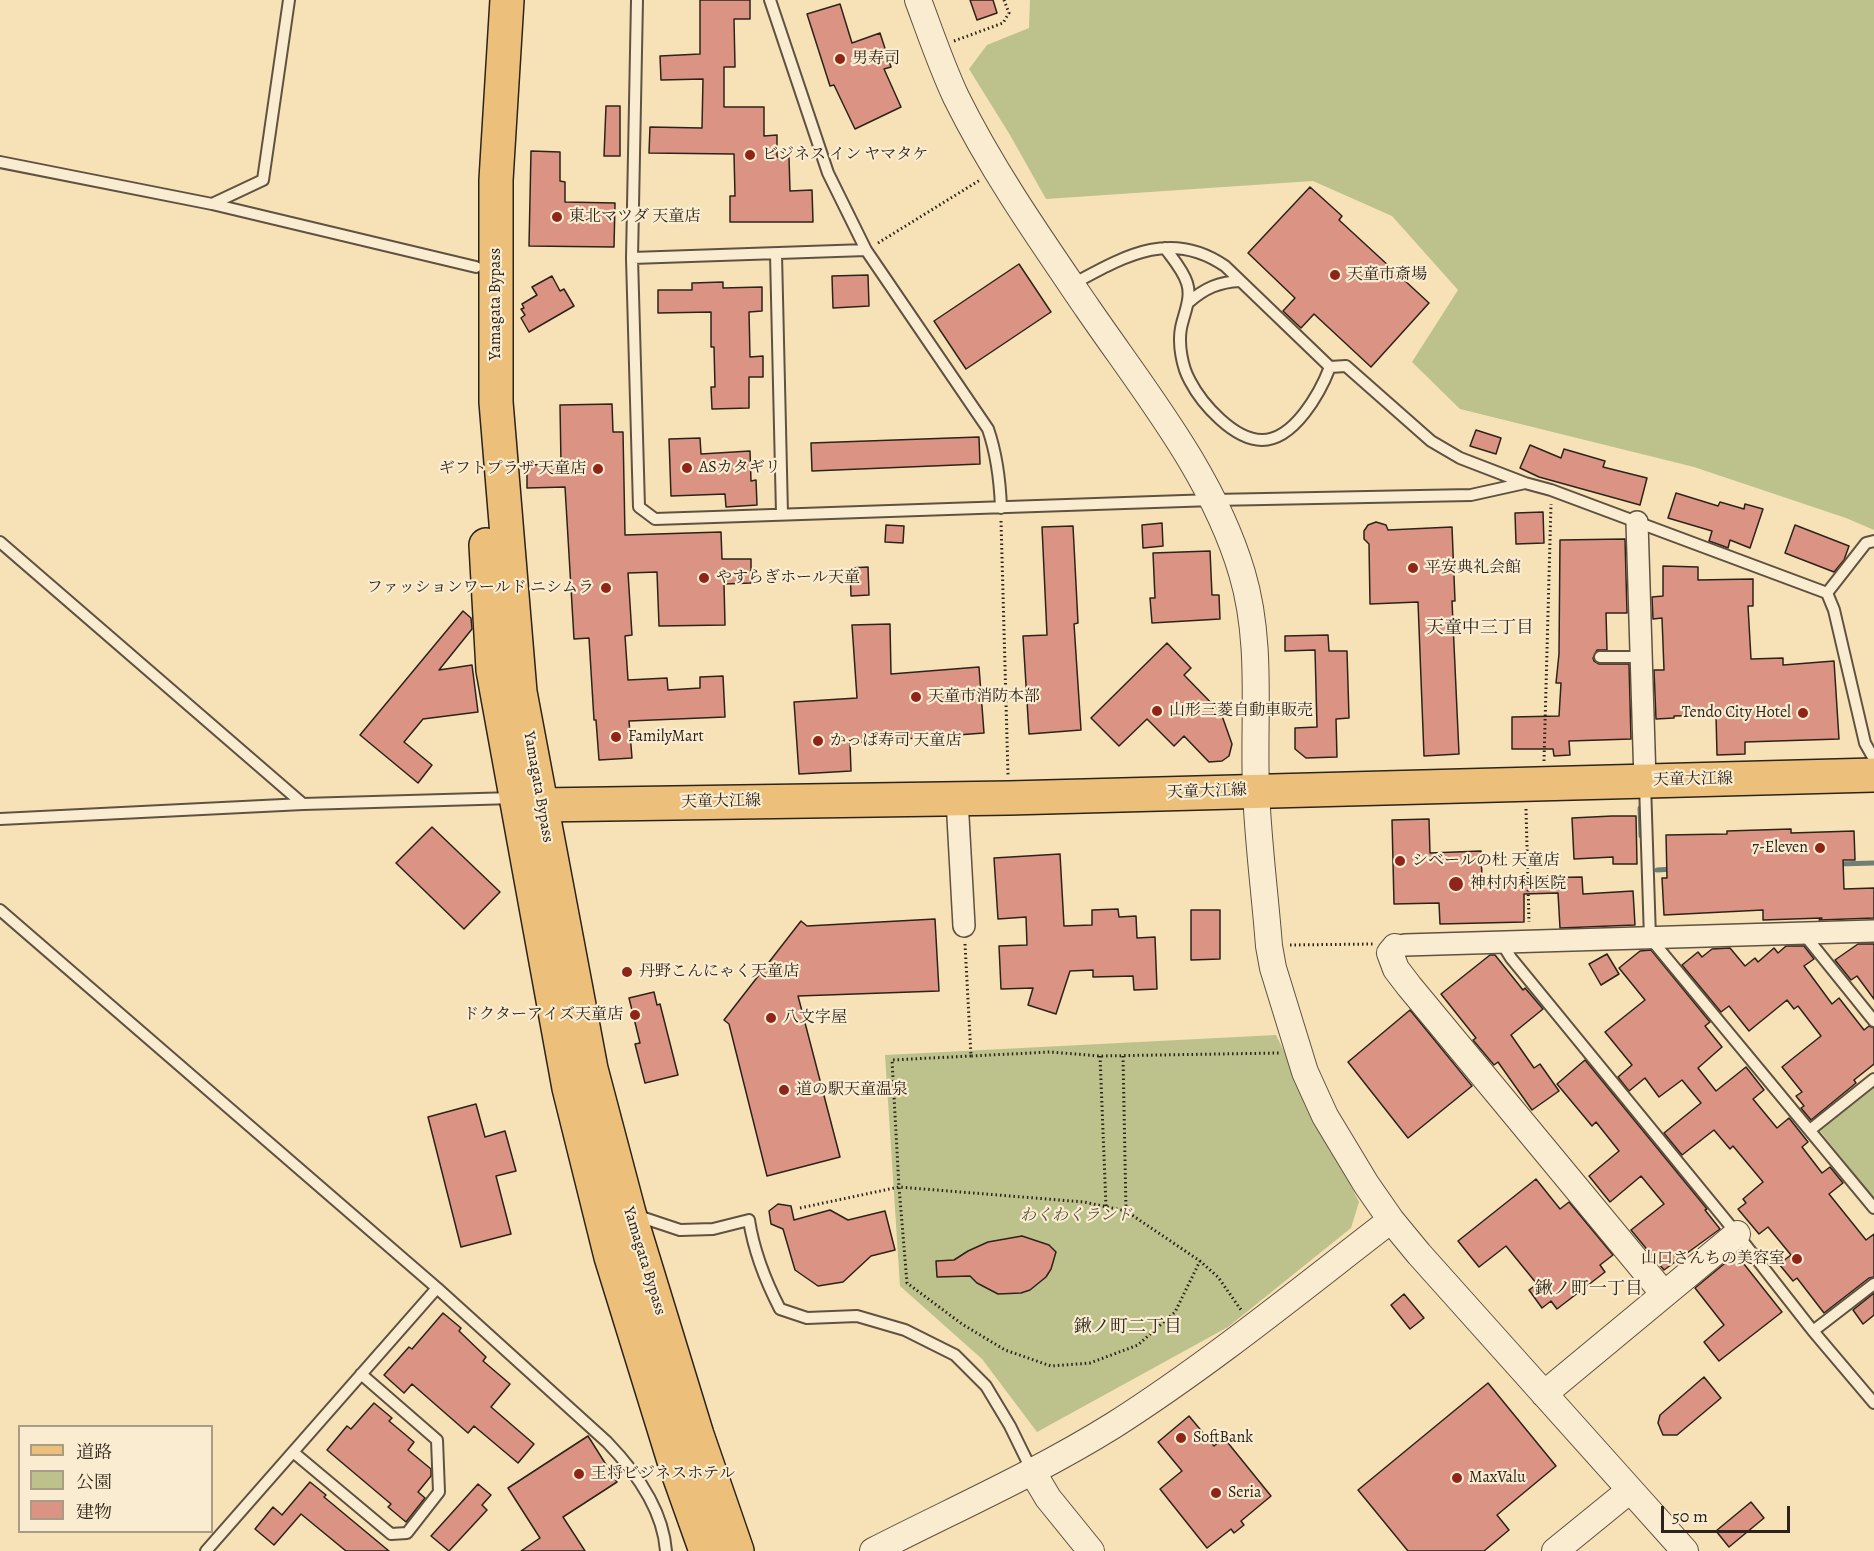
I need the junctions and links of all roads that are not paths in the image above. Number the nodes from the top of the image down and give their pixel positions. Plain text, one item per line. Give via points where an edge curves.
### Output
1 (289, 0) edge
2 (488, 0) edge
3 (507, 0) edge
4 (637, 0) edge
5 (770, 0) edge
6 (918, 0) edge
7 (0, 162) edge
8 (212, 204) junction
9 (1165, 248) junction
10 (866, 250) junction
11 (776, 254) junction
12 (632, 258) junction
13 (476, 267) junction
14 (1240, 281) junction
15 (1071, 285) junction
16 (1188, 302) junction
17 (1330, 367) junction
18 (1525, 483) junction
19 (1213, 500) junction
20 (1001, 508) junction
21 (782, 514) junction
22 (1637, 522) junction
23 (1874, 541) edge
24 (0, 542) edge
25 (1827, 593) junction
26 (1600, 657) dead end
27 (1643, 657) junction
28 (1874, 759) edge
29 (1874, 775) edge
30 (1645, 781) junction
31 (1256, 790) junction
32 (957, 799) junction
33 (528, 802) junction
34 (303, 804) junction
35 (0, 819) edge
36 (0, 910) edge
37 (964, 926) road end
38 (1874, 931) edge
39 (1803, 933) junction
40 (1650, 938) junction
41 (1501, 942) junction
42 (1395, 947) joint
43 (1874, 1021) edge
44 (1874, 1078) edge
45 (1810, 1130) junction
46 (1874, 1208) edge
47 (629, 1213) junction
48 (1391, 1220) junction
49 (1737, 1234) junction
50 (1874, 1284) edge
51 (437, 1288) junction
52 (1664, 1294) junction
53 (1813, 1331) junction
54 (361, 1374) junction
55 (1544, 1394) junction
56 (1874, 1403) edge
57 (293, 1452) junction
58 (1032, 1471) junction
59 (1630, 1490) junction
60 (206, 1551) edge
61 (666, 1551) edge
62 (706, 1551) edge
63 (737, 1551) edge
64 (873, 1551) edge
65 (1090, 1551) edge
66 (1556, 1551) edge
67 (1685, 1551) edge

1 - 8 lane via 263,180
2 - 13 main road, Yamagata Bypass
3 - 33 main road, Yamagata Bypass via 496,180 496,402
4 - 12 lane
5 - 10 lane via 828,173
6 - 15 street via 956,96 1024,215
7 - 8 lane
8 - 13 lane
9 - 14 lane via 1194,250 1212,257
9 - 15 lane via 1124,257
9 - 16 lane via 1187,284
10 - 11 lane
10 - 20 lane via 988,429 996,451
11 - 12 lane
11 - 21 lane
12 - 21 lane via 639,507 655,519
13 - 33 main road, Yamagata Bypass via 478,404 493,670
14 - 16 lane via 1222,282
14 - 17 lane
15 - 19 street via 1179,442
16 - 17 lane via 1180,332 1182,359 1190,380 1216,415 1247,438 1263,440 1278,436 1294,424 1316,397
17 - 18 lane via 1346,366 1431,441 1460,458
18 - 19 lane via 1471,495
18 - 22 lane
19 - 20 lane
19 - 31 street via 1242,573 1252,617
20 - 21 lane
22 - 25 lane
22 - 27 street
23 - 25 lane via 1862,547
24 - 34 lane
25 - 28 lane via 1865,743
26 - 27 lane
27 - 30 street
29 - 30 main road, 天童大江線
30 - 31 main road, 天童大江線
30 - 40 lane
31 - 32 main road, 天童大江線
31 - 48 street via 1269,946 1299,1052 1325,1116
32 - 33 main road, 天童大江線
32 - 37 street
33 - 34 lane
33 - 47 main road, Yamagata Bypass
33 - 62 main road, Yamagata Bypass via 569,1088 606,1234 675,1464
34 - 35 lane
36 - 51 lane
38 - 39 street
39 - 40 street
39 - 43 lane
40 - 41 street
40 - 45 lane
41 - 42 street
41 - 49 lane
42 - 52 street via 1391,959 1409,986
44 - 45 lane
45 - 46 lane
47 - 58 lane via 680,1230 713,1229 749,1220 765,1281 780,1309 807,1318 857,1316 905,1330 955,1356 986,1386
47 - 63 main road, Yamagata Bypass
48 - 55 street
48 - 58 street via 1149,1402
49 - 52 street
49 - 53 lane
50 - 53 lane
51 - 54 lane
51 - 61 lane via 624,1459 651,1503
52 - 55 street
53 - 56 lane
54 - 57 lane
54 - 57 lane via 437,1440 439,1492 406,1533 391,1534
55 - 59 street
57 - 60 lane
58 - 64 street
58 - 65 street
59 - 66 street
59 - 67 street

